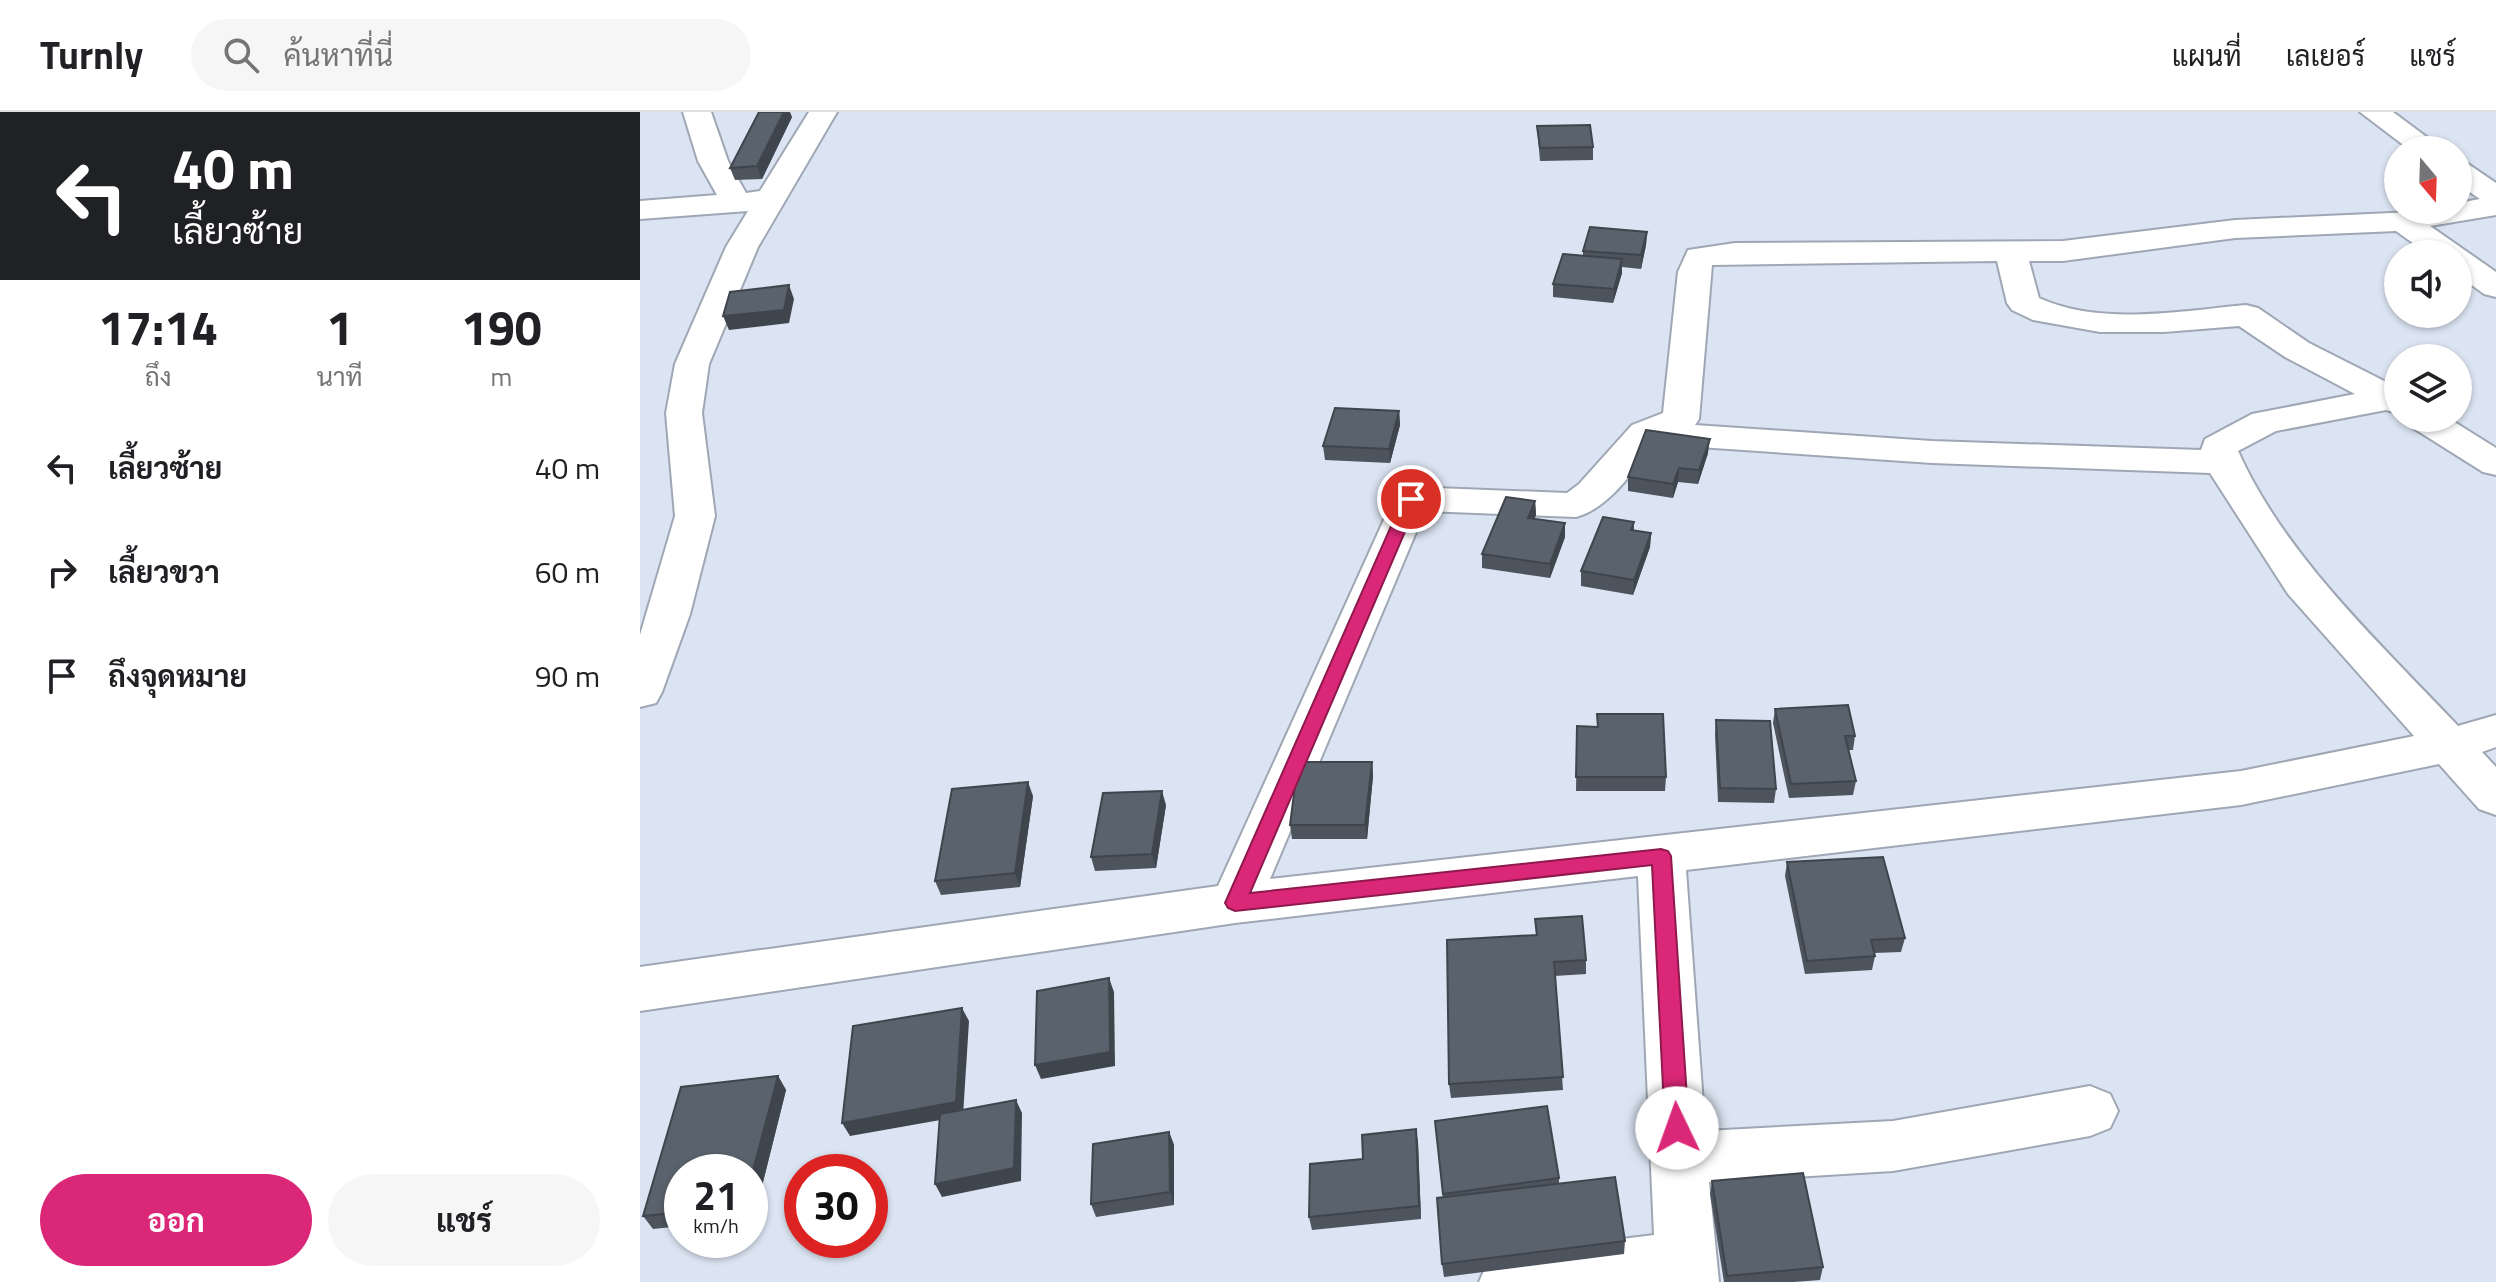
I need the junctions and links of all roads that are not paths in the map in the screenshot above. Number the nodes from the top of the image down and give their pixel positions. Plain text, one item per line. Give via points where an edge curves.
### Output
1 (697, 112) edge
2 (823, 112) edge
3 (2374, 112) edge
4 (2409, 136) edge
5 (2472, 180) edge
6 (2496, 197) edge
7 (752, 202) junction
8 (2496, 206) edge
9 (640, 210) edge
10 (2472, 210) edge
11 (2384, 222) edge
12 (2407, 224) edge
13 (2429, 240) edge
14 (2010, 251) junction
15 (2472, 270) edge
16 (2496, 287) edge
17 (2384, 396) edge
18 (2384, 408) edge
19 (2445, 432) edge
20 (1645, 433) junction
21 (2225, 462) junction
22 (2496, 464) edge
23 (640, 692) edge
24 (2496, 731) edge
25 (2447, 746) junction
26 (2496, 797) edge
27 (1661, 856) junction
28 (1235, 903) junction
29 (640, 989) edge
30 (2090, 1111) dead end
31 (1679, 1158) junction
32 (1687, 1271) edge
33 (1509, 1282) edge

1 - 7 street via 713,161
2 - 7 street
3 - 4 street
5 - 6 street
7 - 9 street
7 - 23 street via 742,247 692,364 684,413 695,516 669,614
8 - 10 street
11 - 14 street via 2235,229 2063,251
12 - 13 street
14 - 17 street via 2024,303 2034,310 2097,323 2246,315 2297,350
14 - 20 street via 1699,257 1681,419
15 - 16 street
18 - 21 street via 2265,422 2218,447
19 - 22 street
20 - 21 street via 1932,452
20 - 28 street via 1576,505 1411,499
21 - 25 street via 2302,584
24 - 25 street
25 - 26 street
25 - 27 street via 2241,788
27 - 28 street
27 - 31 street
28 - 29 street
30 - 31 street via 1893,1146
31 - 32 street
32 - 33 street

